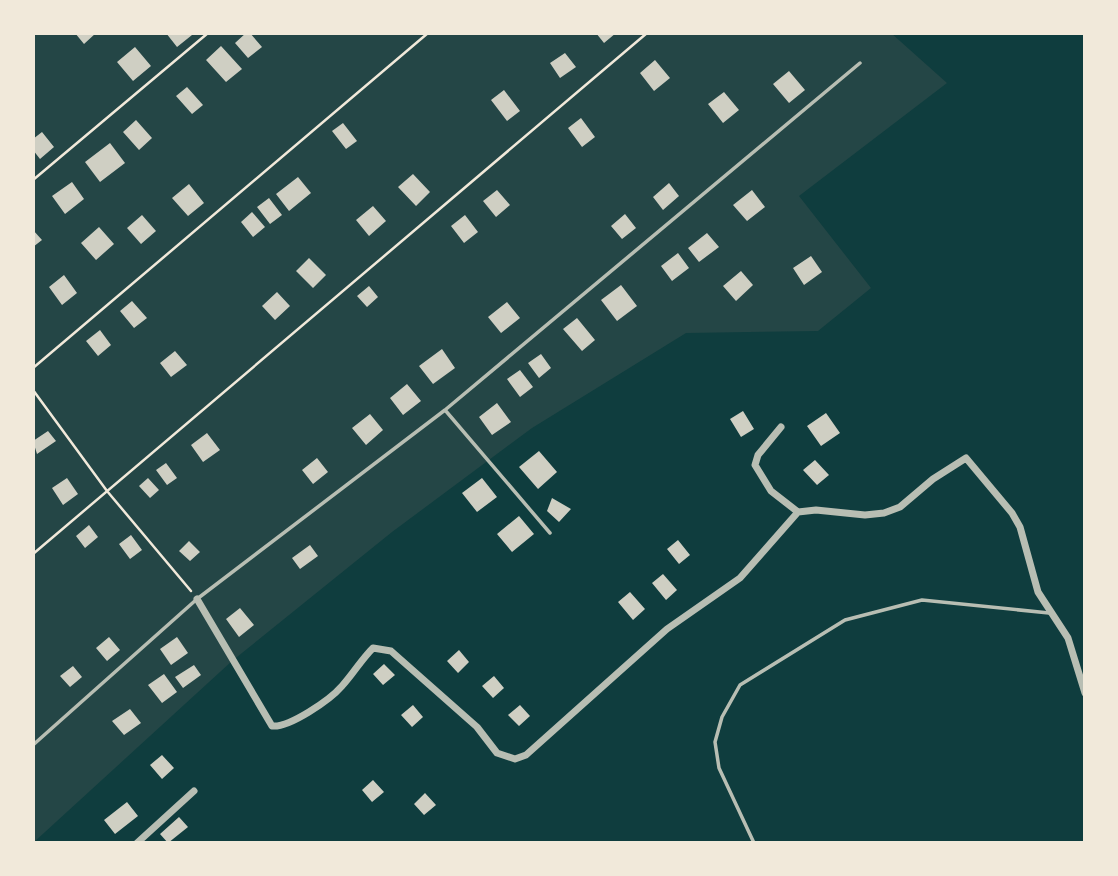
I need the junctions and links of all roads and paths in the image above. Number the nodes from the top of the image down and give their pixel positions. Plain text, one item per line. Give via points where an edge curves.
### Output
1 (208, 33) edge
2 (428, 33) edge
3 (647, 33) edge
4 (860, 64) dead end
5 (33, 180) edge
6 (33, 368) edge
7 (33, 390) edge
8 (445, 410) junction
9 (781, 427) dead end
10 (107, 491) junction
11 (798, 512) junction
12 (550, 533) dead end
13 (33, 554) edge
14 (197, 599) junction
15 (1049, 613) junction
16 (1085, 693) edge
17 (33, 745) edge
18 (194, 791) dead end
19 (137, 843) edge
20 (754, 843) edge

1 - 5 path
2 - 6 path
3 - 10 path
4 - 8 lane
7 - 10 path
8 - 12 lane
8 - 14 lane
9 - 11 street via 755,465 771,491
10 - 13 path
10 - 14 path
11 - 14 street via 740,578 667,629 526,755 515,759 497,753 477,727 391,652 380,648 373,648 341,688 292,722 272,726
11 - 15 street via 884,513 900,508 966,458 1020,527 1038,592
14 - 17 lane
15 - 16 street via 1068,638
15 - 20 lane via 922,600 845,620 740,685 722,717 715,742 719,768
18 - 19 street

